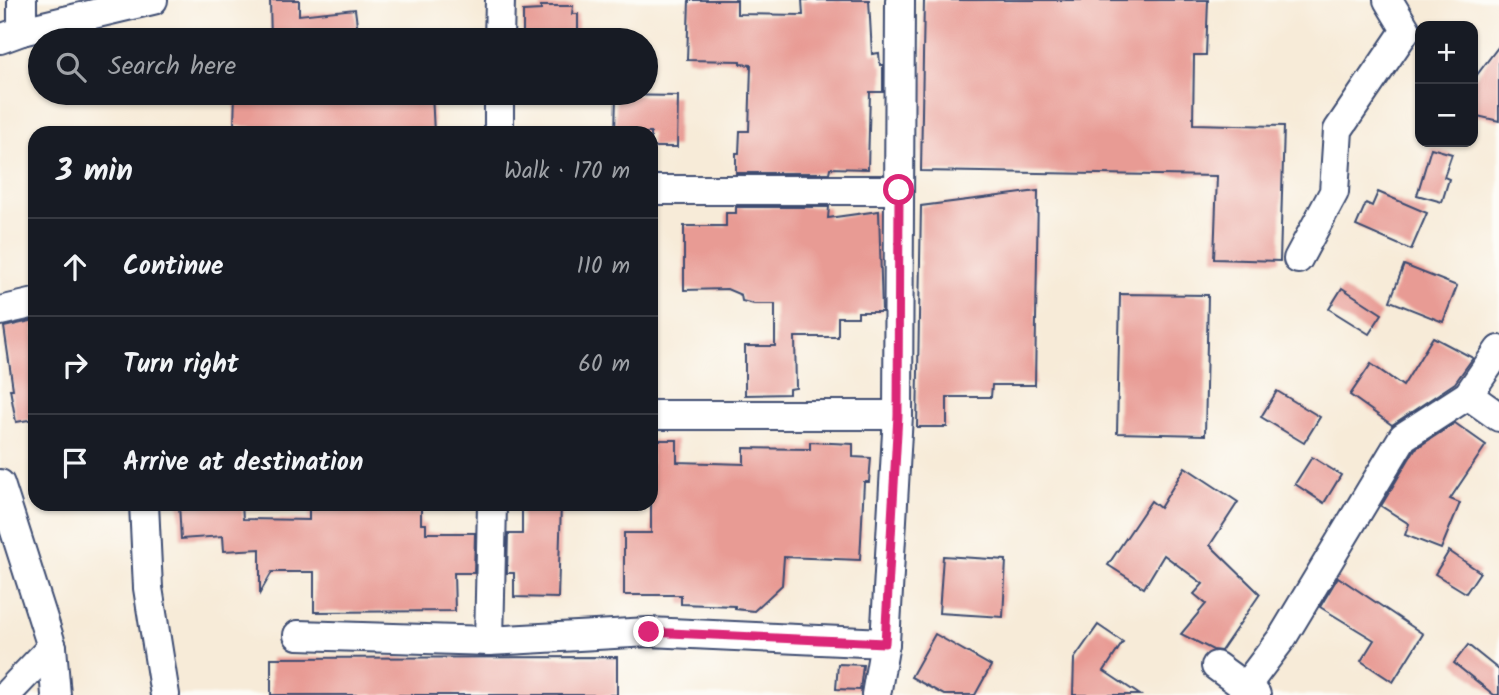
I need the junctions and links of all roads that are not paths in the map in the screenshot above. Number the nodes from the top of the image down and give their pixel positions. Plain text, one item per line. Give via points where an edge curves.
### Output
1 (22, 0) edge
2 (153, 0) edge
3 (500, 0) edge
4 (900, 0) edge
5 (1388, 0) edge
6 (39, 28) edge
7 (499, 28) edge
8 (28, 31) edge
9 (11, 35) edge
10 (499, 105) edge
11 (499, 126) edge
12 (658, 190) edge
13 (899, 190) junction
14 (1298, 259) dead end
15 (28, 305) edge
16 (0, 311) edge
17 (1499, 350) edge
18 (1468, 395) junction
19 (658, 415) edge
20 (898, 415) junction
21 (1499, 417) edge
22 (0, 484) edge
23 (144, 511) edge
24 (492, 511) edge
25 (298, 635) dead end
26 (489, 641) junction
27 (885, 643) junction
28 (52, 647) junction
29 (1216, 666) dead end
30 (1250, 691) edge
31 (6, 695) edge
32 (56, 695) edge
33 (165, 695) edge
34 (876, 695) edge

1 - 9 street
2 - 6 street
3 - 7 street
4 - 13 street
5 - 14 street via 1406,30 1338,130 1334,192
8 - 9 street
10 - 11 street
12 - 13 street
13 - 20 street
15 - 16 street
17 - 18 street
18 - 21 street
18 - 30 street via 1403,438
19 - 20 street
20 - 27 street
22 - 28 street
23 - 33 street via 148,588
24 - 26 street
25 - 26 street
26 - 27 street via 649,632
27 - 34 street
28 - 31 street
28 - 32 street
29 - 30 street

